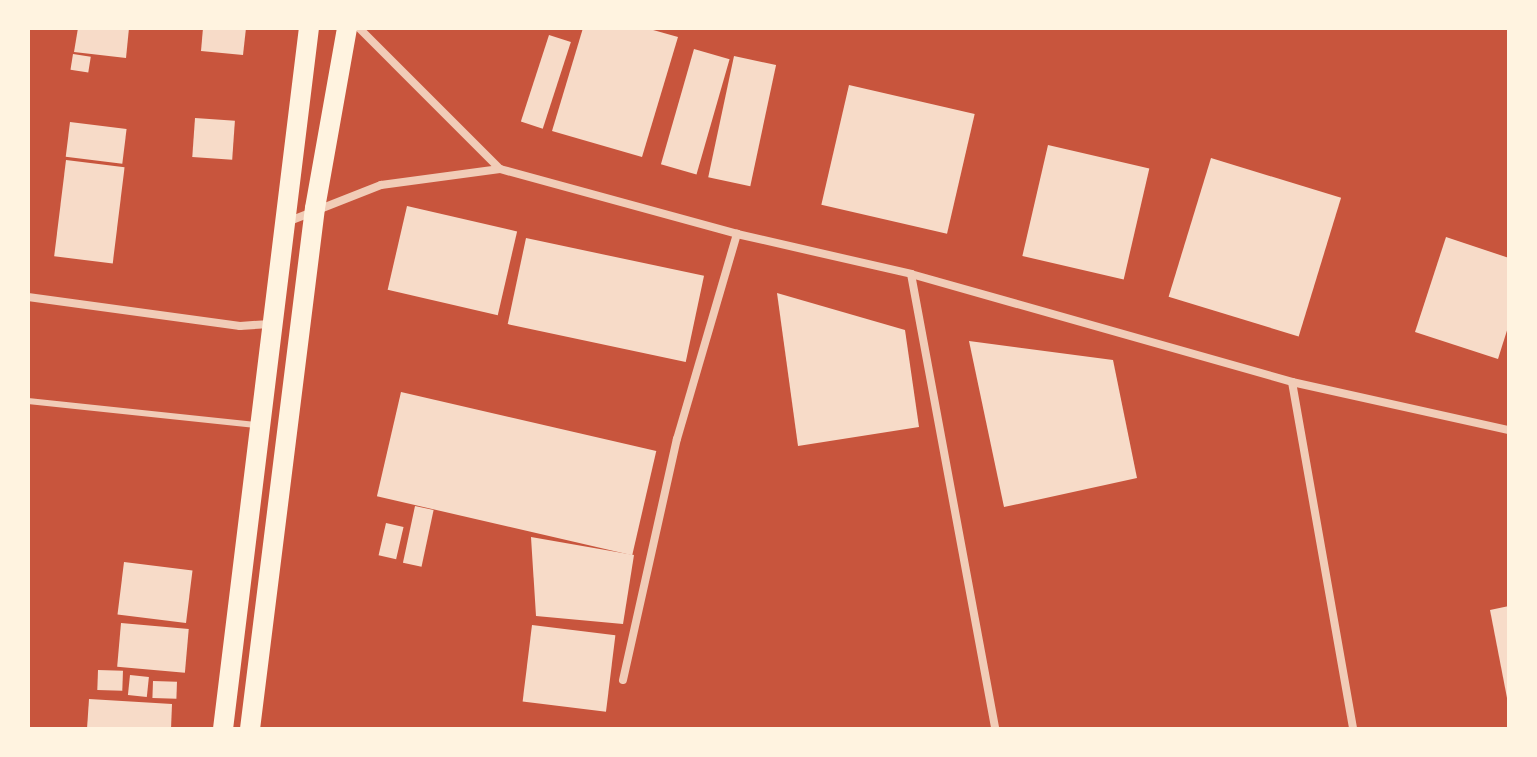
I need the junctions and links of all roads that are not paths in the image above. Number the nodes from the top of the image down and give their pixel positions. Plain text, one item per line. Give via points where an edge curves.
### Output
1 (309, 28) edge
2 (347, 28) edge
3 (359, 28) edge
4 (500, 169) junction
5 (315, 208) junction
6 (282, 224) junction
7 (737, 234) junction
8 (911, 274) junction
9 (28, 297) edge
10 (271, 324) junction
11 (1292, 382) junction
12 (28, 401) edge
13 (260, 425) junction
14 (1509, 430) edge
15 (623, 680) dead end
16 (223, 729) edge
17 (250, 729) edge
18 (995, 729) edge
19 (1353, 729) edge

1 - 6 main road
2 - 5 main road
3 - 4 street
4 - 5 street via 381,185
4 - 7 street
5 - 6 street
5 - 17 main road
6 - 10 main road
7 - 8 street
7 - 15 street via 677,439
8 - 11 street
8 - 18 street
9 - 10 street via 240,326
10 - 13 main road
11 - 14 street
11 - 19 street
12 - 13 lane
13 - 16 main road

